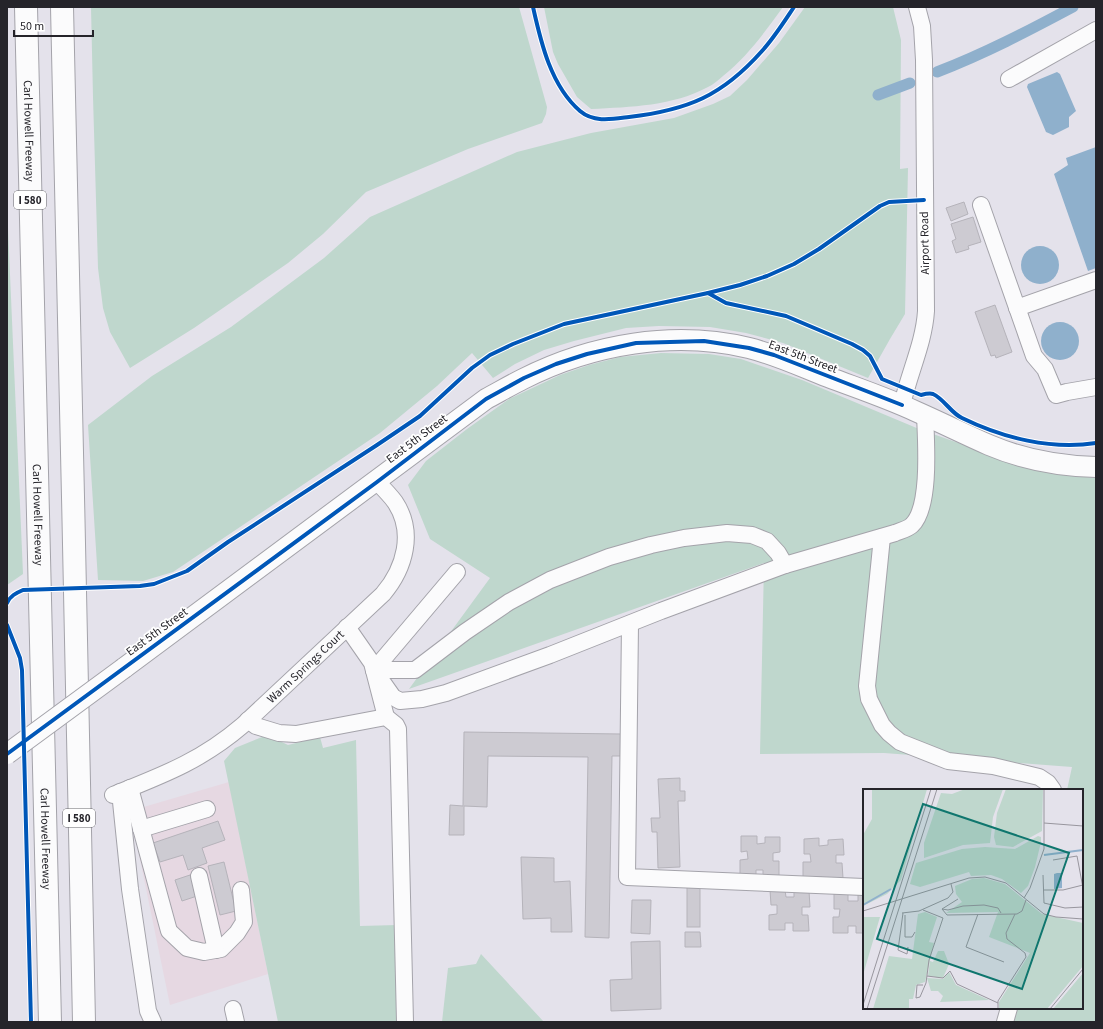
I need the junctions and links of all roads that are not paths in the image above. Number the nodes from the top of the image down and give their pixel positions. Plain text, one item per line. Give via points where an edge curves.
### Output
1 (26, 7) edge
2 (62, 7) edge
3 (918, 7) edge
4 (1096, 30) edge
5 (1009, 79) dead end
6 (981, 205) dead end
7 (1096, 280) edge
8 (1017, 308) junction
9 (1096, 387) edge
10 (902, 405) junction
11 (925, 415) junction
12 (1096, 467) edge
13 (376, 482) junction
14 (882, 537) junction
15 (785, 566) junction
16 (457, 572) dead end
17 (630, 624) junction
18 (347, 627) junction
19 (374, 670) junction
20 (386, 718) junction
21 (248, 720) junction
22 (7, 754) edge
23 (1052, 789) edge
24 (121, 791) junction
25 (207, 809) dead end
26 (141, 829) junction
27 (199, 876) dead end
28 (863, 887) edge
29 (241, 890) dead end
30 (216, 950) junction
31 (1009, 1009) edge
32 (50, 1022) edge
33 (84, 1022) edge
34 (153, 1022) edge
35 (405, 1022) edge
36 (1005, 1022) edge

1 - 32 highway, Carl Howell Freeway / I 580
2 - 33 highway, I 580
3 - 10 street, Airport Road via 924,60 926,311 925,326
4 - 5 street
6 - 8 street
7 - 8 street
8 - 9 street via 1034,356 1046,369 1056,395
10 - 11 main road, East 5th Street
10 - 13 main road, East 5th Street via 774,355 749,348 704,341 636,343 587,354 524,378 486,399
11 - 12 main road, East 5th Street via 1020,456
11 - 14 street via 926,472 922,505 912,525
13 - 18 street, Warm Springs Court via 399,510 406,530 405,553 391,585
13 - 22 main road, East 5th Street, bridge
14 - 15 street
14 - 23 street via 867,686 869,699 882,724 900,742 923,752 948,761 993,766 1039,777
15 - 17 street
15 - 19 street via 767,541 752,535 727,533 650,545 609,557 550,580 509,602 415,670
16 - 19 street
17 - 19 street via 422,700 400,701 393,697
17 - 28 street via 627,877
18 - 19 street
18 - 21 street, Warm Springs Court
19 - 20 street
20 - 21 street via 296,734 279,733 256,726
20 - 35 street via 396,725 399,735
21 - 24 street, Warm Springs Court via 220,744 198,758
24 - 26 street
24 - 34 street via 130,889 148,1011
25 - 26 street
26 - 30 street via 169,931 188,948 204,952
27 - 30 street
29 - 30 street via 244,922 227,944
31 - 36 street

